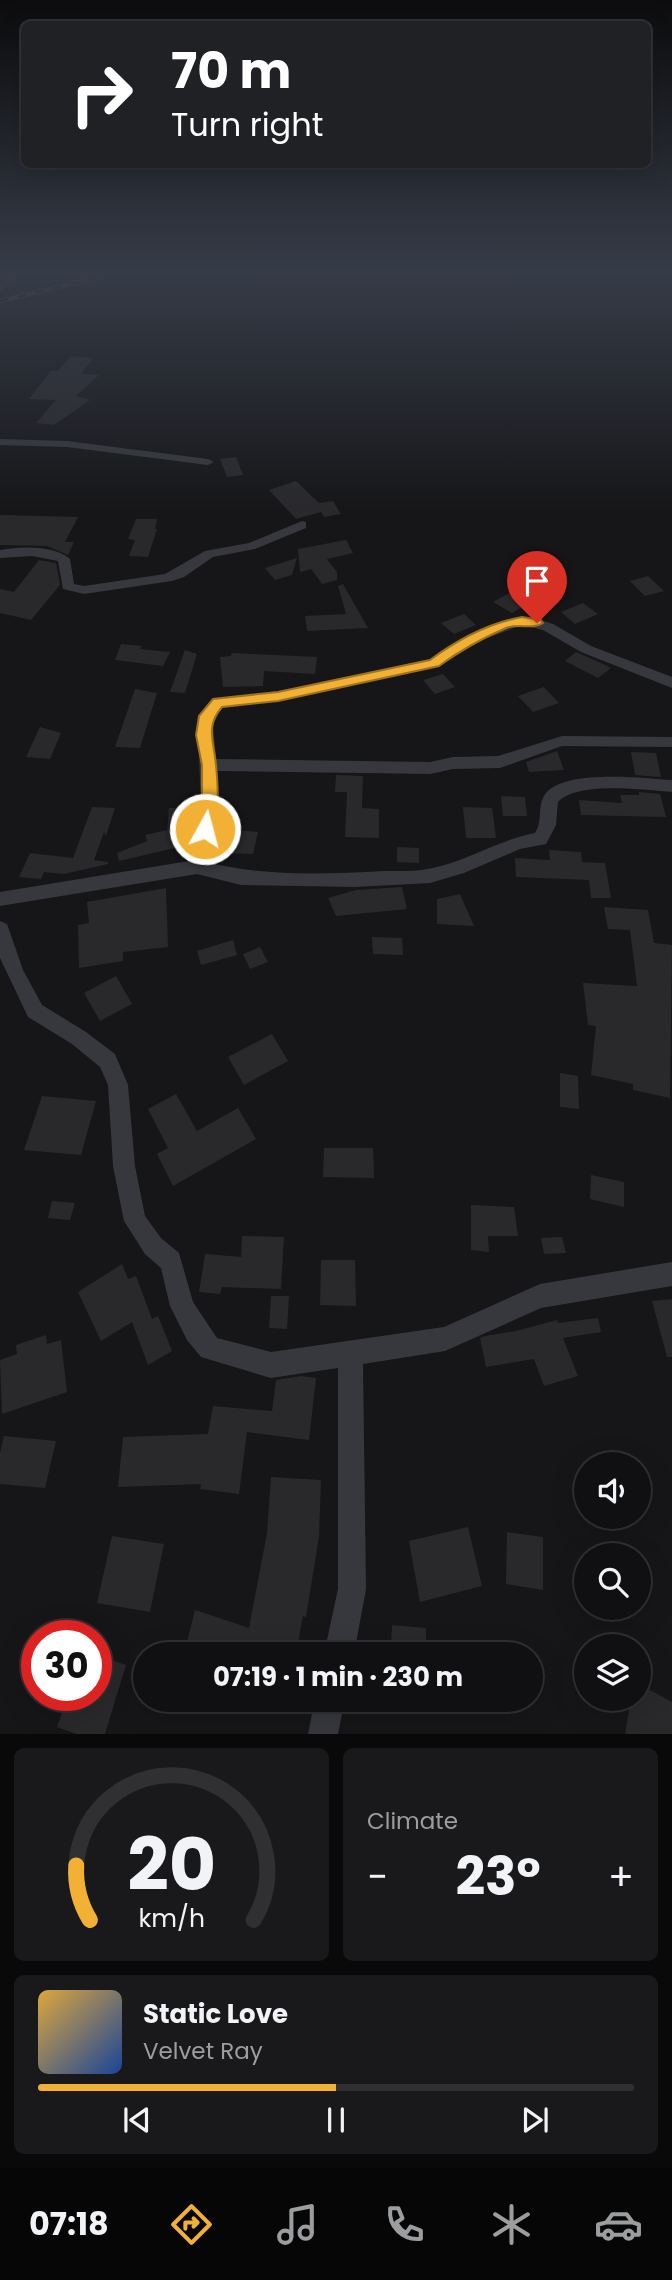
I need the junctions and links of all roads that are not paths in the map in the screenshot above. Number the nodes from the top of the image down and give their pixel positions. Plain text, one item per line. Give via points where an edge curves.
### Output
1 (0, 442) edge
2 (208, 462) dead end
3 (302, 525) dead end
4 (0, 554) edge
5 (672, 683) edge
6 (672, 742) edge
7 (209, 765) junction
8 (672, 786) edge
9 (197, 867) junction
10 (0, 899) edge
11 (0, 929) edge
12 (672, 1274) edge
13 (350, 1353) junction
14 (341, 1642) edge
15 (327, 1712) edge
16 (323, 1734) edge

1 - 2 street via 67,444
3 - 4 street via 251,545 209,554 167,578 84,590 68,586 64,559 55,555
5 - 7 street via 537,623 505,624 435,663 278,696 218,703 206,716
6 - 7 street via 562,741 500,762 430,768
7 - 9 street via 209,810
8 - 9 street via 579,784 562,788 552,796 548,826 540,839 429,876 242,878
9 - 10 street
11 - 13 street via 14,972 35,1011 108,1061 118,1085 124,1166 135,1221 171,1261 182,1306 196,1332 210,1348 271,1365
12 - 13 street via 540,1296 444,1339
13 - 14 street via 352,1588
15 - 16 street

